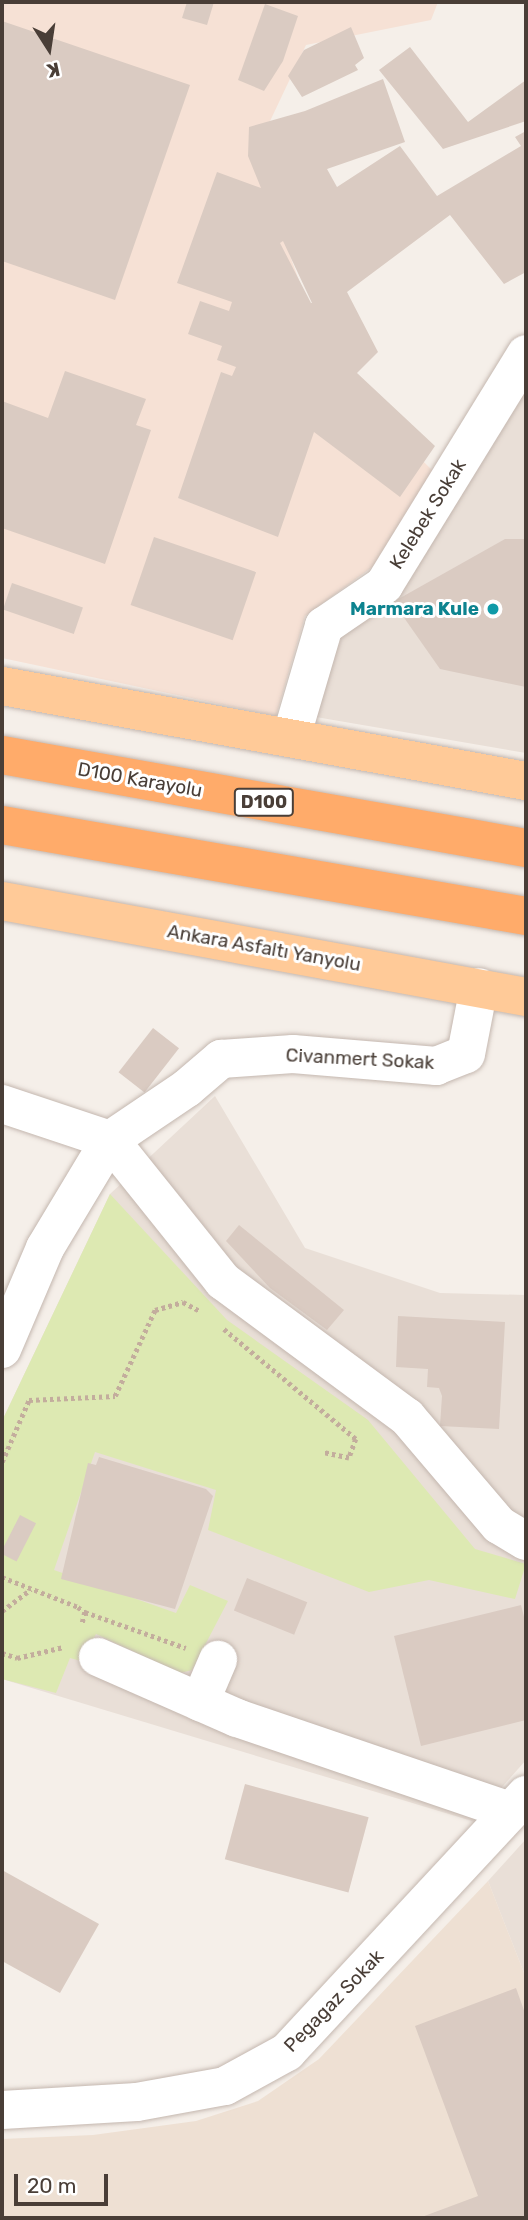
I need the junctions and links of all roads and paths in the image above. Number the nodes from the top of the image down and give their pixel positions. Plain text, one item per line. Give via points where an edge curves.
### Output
1 (526, 354) edge
2 (2, 686) edge
3 (290, 738) junction
4 (2, 755) edge
5 (526, 780) edge
6 (2, 825) edge
7 (526, 848) edge
8 (426, 898) junction
9 (12, 908) edge
10 (526, 916) edge
11 (526, 928) edge
12 (479, 987) junction
13 (526, 997) edge
14 (2, 1104) edge
15 (110, 1140) junction
16 (205, 1314) dead end
17 (215, 1322) dead end
18 (2, 1349) edge
19 (325, 1453) dead end
20 (2, 1462) edge
21 (526, 1541) edge
22 (2, 1577) edge
23 (32, 1589) junction
24 (2, 1611) edge
25 (85, 1612) junction
26 (82, 1645) junction
27 (2, 1653) edge
28 (218, 1660) joint
29 (200, 1702) junction
30 (518, 1803) edge
31 (2, 2110) edge

1 - 3 street, Kelebek Sokak via 384,584 324,626
2 - 3 main road
3 - 5 main road
4 - 7 highway, D100 Karayolu / D100
6 - 8 highway
8 - 10 highway
8 - 11 highway
9 - 12 main road, Ankara Asfaltı Yanyolu
12 - 13 main road, Ankara Asfaltı Yanyolu
12 - 15 street, Civanmert Sokak via 466,1054 436,1066 293,1054 220,1059 187,1088
14 - 15 street
15 - 18 street, Civanmert Sokak via 45,1248
15 - 21 street via 223,1281 407,1418 499,1525
16 - 20 path via 183,1302 155,1310 115,1396 29,1400
17 - 19 path via 356,1439 349,1458
22 - 23 path
23 - 24 path
23 - 25 path
25 - 26 path
25 - 28 path
26 - 27 path via 17,1658
26 - 29 street
28 - 29 street
29 - 30 street
30 - 31 street, Pegagaz Sokak via 287,2052 225,2086 137,2102

